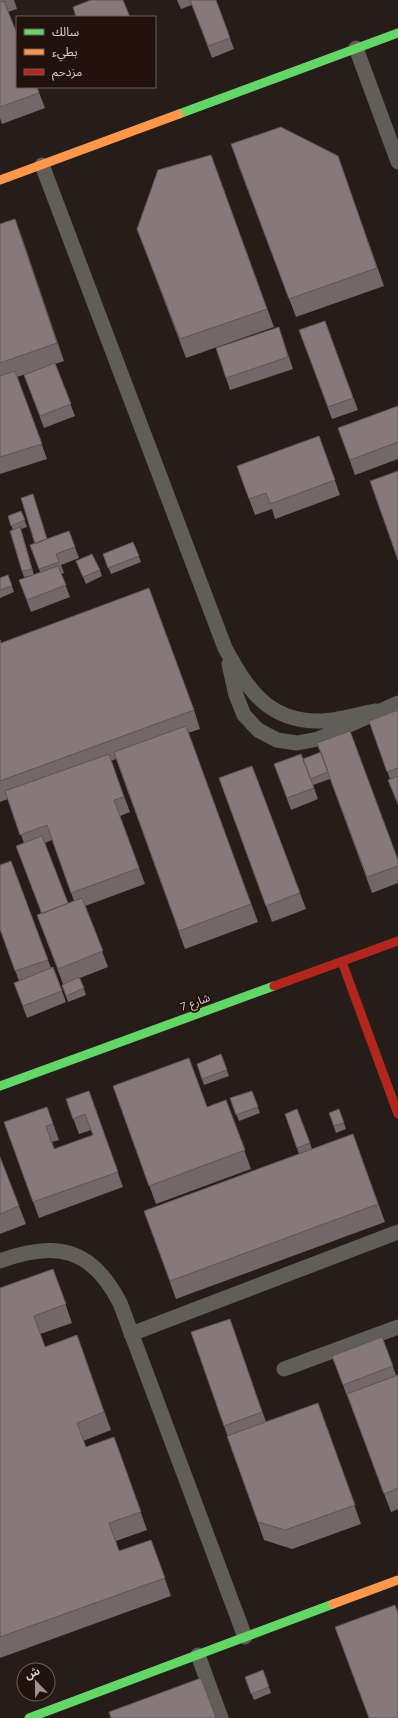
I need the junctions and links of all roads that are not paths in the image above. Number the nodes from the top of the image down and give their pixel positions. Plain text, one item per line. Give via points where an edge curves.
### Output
1 (398, 33) edge
2 (356, 48) junction
3 (398, 162) edge
4 (42, 165) junction
5 (0, 180) edge
6 (225, 648) junction
7 (398, 703) edge
8 (376, 711) junction
9 (398, 941) edge
10 (342, 962) junction
11 (0, 1086) edge
12 (398, 1114) edge
13 (398, 1232) edge
14 (0, 1261) edge
15 (398, 1328) edge
16 (131, 1334) junction
17 (284, 1369) dead end
18 (398, 1580) edge
19 (245, 1637) junction
20 (198, 1655) junction
21 (29, 1718) edge
22 (221, 1718) edge

1 - 2 street
2 - 3 lane
2 - 4 street
4 - 5 street
4 - 6 lane
6 - 8 lane via 256,697 274,711 296,719 319,721
6 - 8 lane via 236,695 244,715 258,730 277,740 297,743 318,739
7 - 8 lane
9 - 10 street, شارع 7
10 - 11 street, شارع 7
10 - 12 street
13 - 16 lane
14 - 16 lane via 27,1252 50,1249 73,1254 93,1266 109,1282
15 - 17 lane
16 - 19 lane
18 - 19 street
19 - 20 street
20 - 21 street
20 - 22 lane

